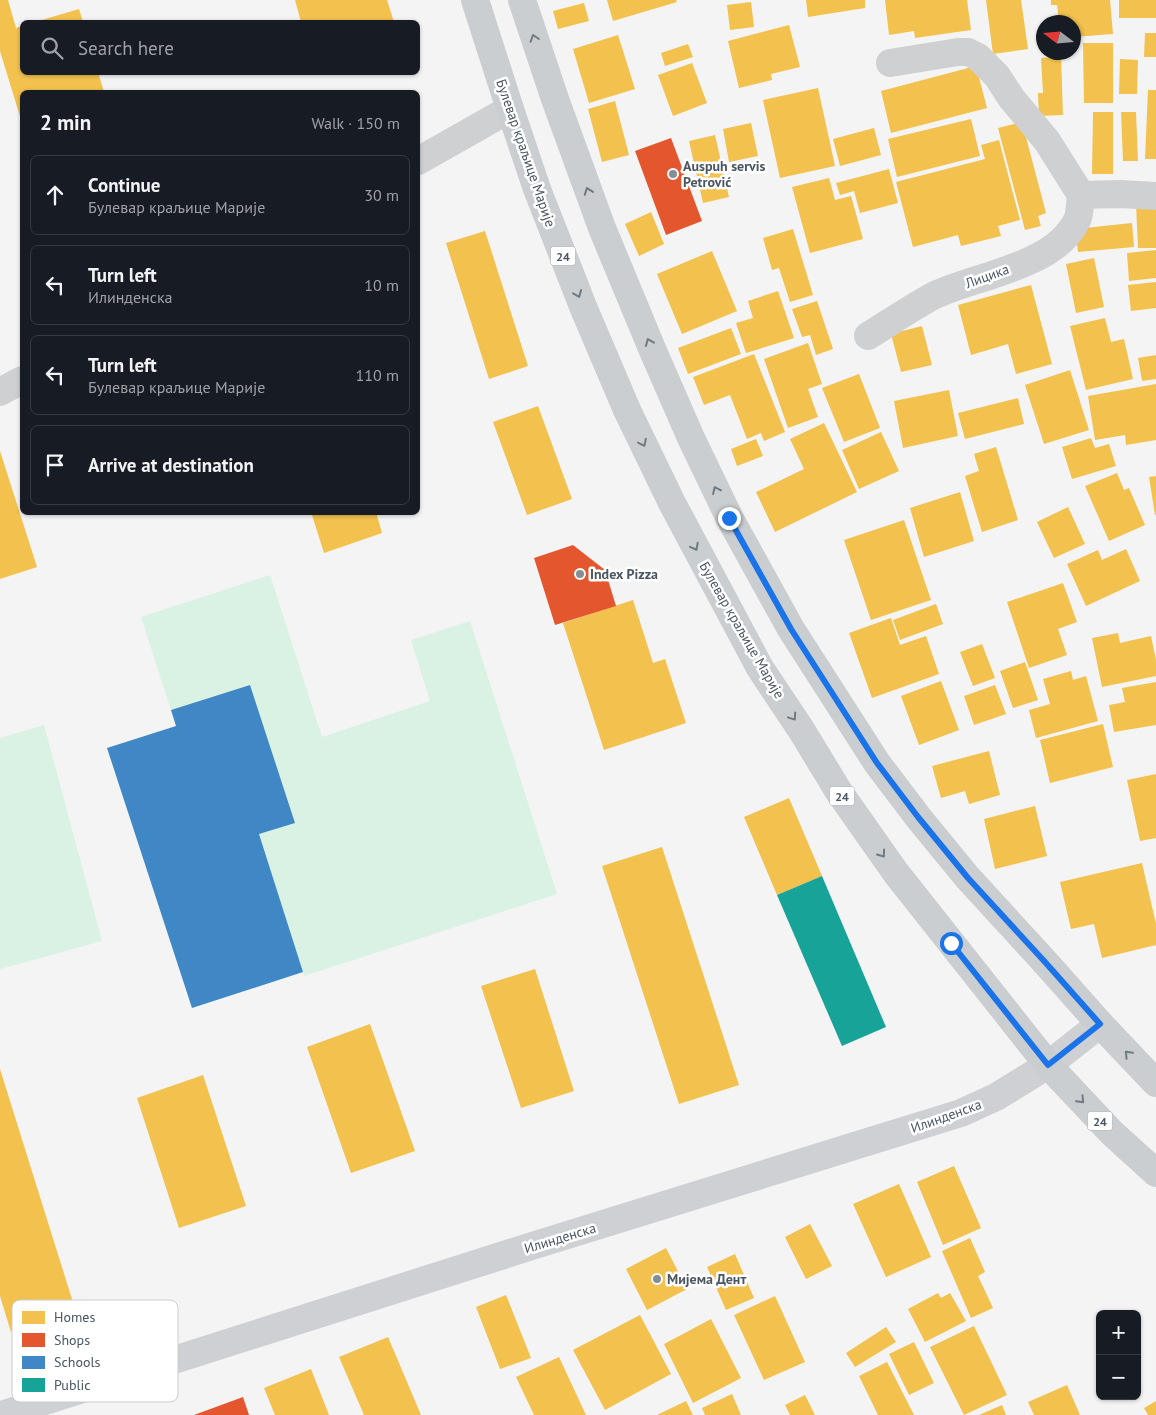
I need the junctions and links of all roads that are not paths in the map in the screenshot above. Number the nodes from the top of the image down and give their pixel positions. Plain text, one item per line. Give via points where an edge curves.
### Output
1 (475, 0) edge
2 (522, 0) edge
3 (890, 62) dead end
4 (510, 110) junction
5 (420, 159) edge
6 (1081, 195) junction
7 (1156, 196) edge
8 (868, 336) dead end
9 (20, 381) edge
10 (0, 392) edge
11 (1100, 1024) junction
12 (1048, 1065) junction
13 (1156, 1083) edge
14 (1156, 1173) edge
15 (178, 1359) edge
16 (43, 1402) edge
17 (2, 1415) edge

1 - 4 main road, Булевар краљице Марије / 24
11 -> 2 main road via 968,878 877,763 764,582 729,518 653,352 602,228 554,99
3 - 6 street via 958,52 978,57 997,76 1047,141
4 - 5 street
4 -> 12 main road, Булевар краљице Марије / 24 via 555,234 627,410 672,504 760,668 839,792 896,873
6 - 7 street
6 - 8 street, Лицика via 1078,217 1057,246 1032,260 934,296
9 - 10 street
11 - 12 street, Илинденска
13 -> 11 main road
12 -> 14 main road, Булевар краљице Марије / 24 via 1112,1133
12 - 15 street, Илинденска via 996,1097 961,1113
16 - 17 street, Илинденска

